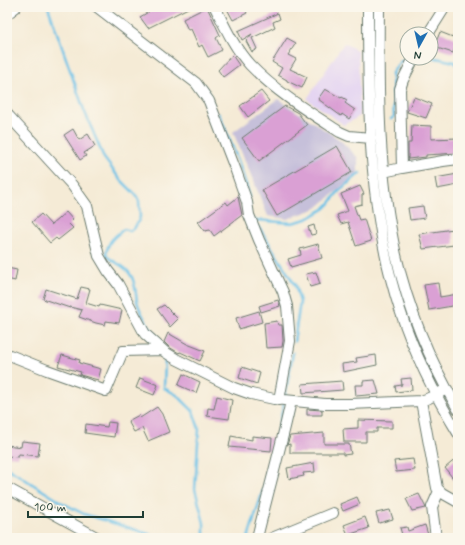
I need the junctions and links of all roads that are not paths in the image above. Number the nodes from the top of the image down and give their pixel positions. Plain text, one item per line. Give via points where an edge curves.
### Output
1 (16, 7) edge
2 (97, 7) edge
3 (215, 7) edge
4 (368, 7) edge
5 (379, 7) edge
6 (445, 7) edge
7 (7, 14) edge
8 (433, 26) edge
9 (410, 66) edge
10 (7, 114) edge
11 (371, 138) junction
12 (458, 159) edge
13 (402, 168) junction
14 (383, 172) junction
15 (163, 350) junction
16 (7, 354) edge
17 (447, 389) junction
18 (436, 395) junction
19 (285, 400) junction
20 (421, 401) junction
21 (458, 409) edge
22 (458, 433) edge
23 (7, 488) edge
24 (439, 491) junction
25 (458, 502) edge
26 (333, 513) dead end
27 (98, 538) edge
28 (257, 538) edge
29 (272, 538) edge
30 (436, 538) edge

1 - 7 street
2 - 19 street via 196,83 209,101 247,202 249,215 287,306 290,341
3 - 11 street via 228,35 250,65 281,92 340,132 350,136
4 - 11 street
5 - 14 street via 380,138
6 - 8 street
9 - 13 street via 400,89
10 - 15 street via 72,185 87,206 99,256 118,284 145,334
11 - 18 street via 377,207 389,267 413,346
12 - 13 street
13 - 14 street
14 - 17 street via 396,255 404,285 425,342
15 - 16 street via 123,352 106,391
15 - 19 street via 234,388
17 - 18 street
17 - 21 street
18 - 20 street
18 - 22 street
19 - 20 street via 350,404
19 - 28 street via 284,435
20 - 24 street
23 - 27 street
24 - 25 street
24 - 30 street via 432,507
26 - 29 street

